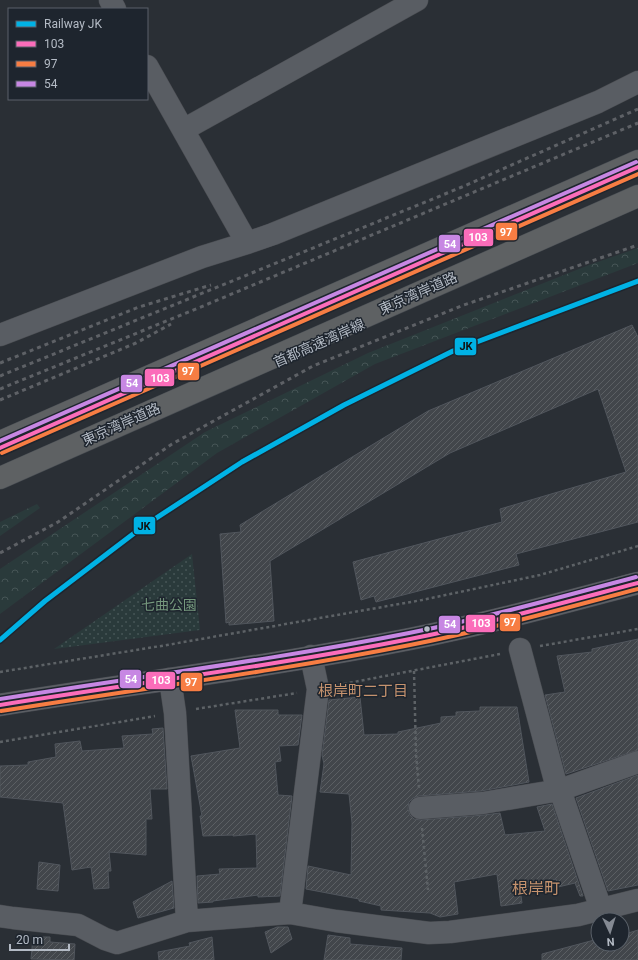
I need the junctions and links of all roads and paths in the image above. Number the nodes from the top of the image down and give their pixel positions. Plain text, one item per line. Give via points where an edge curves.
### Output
1 (417, 0) edge
2 (148, 68) edge
3 (638, 82) edge
4 (183, 130) junction
5 (638, 160) edge
6 (638, 167) edge
7 (638, 196) edge
8 (638, 202) edge
9 (247, 243) junction
10 (1, 331) edge
11 (0, 442) edge
12 (0, 448) edge
13 (0, 478) edge
14 (0, 483) edge
15 (638, 546) edge
16 (638, 583) edge
17 (520, 649) dead end
18 (311, 656) junction
19 (414, 671) dead end
20 (0, 672) edge
21 (170, 678) junction
22 (0, 705) edge
23 (638, 762) edge
24 (560, 790) junction
25 (420, 808) junction
26 (428, 890) dead end
27 (638, 900) edge
28 (601, 909) junction
29 (290, 913) junction
30 (0, 916) edge
31 (187, 921) junction

1 - 4 street
2 - 4 street
3 - 9 street via 598,102
4 - 9 street
5 - 11 highway
6 - 12 highway, 東京湾岸道路
7 - 13 highway, 東京湾岸道路
8 - 14 highway, 首都高速湾岸線
9 - 10 street
15 - 20 path via 540,575 422,600 167,646
16 - 18 main road via 549,607 410,639
17 - 24 street via 557,788
18 - 21 main road
18 - 29 street via 318,689
19 - 25 path
21 - 22 main road
21 - 31 street via 175,713
23 - 24 street
24 - 25 street via 483,803
24 - 28 street
25 - 26 path
27 - 28 street
28 - 29 street via 578,915 429,933
29 - 31 street
30 - 31 street via 78,925 117,943

